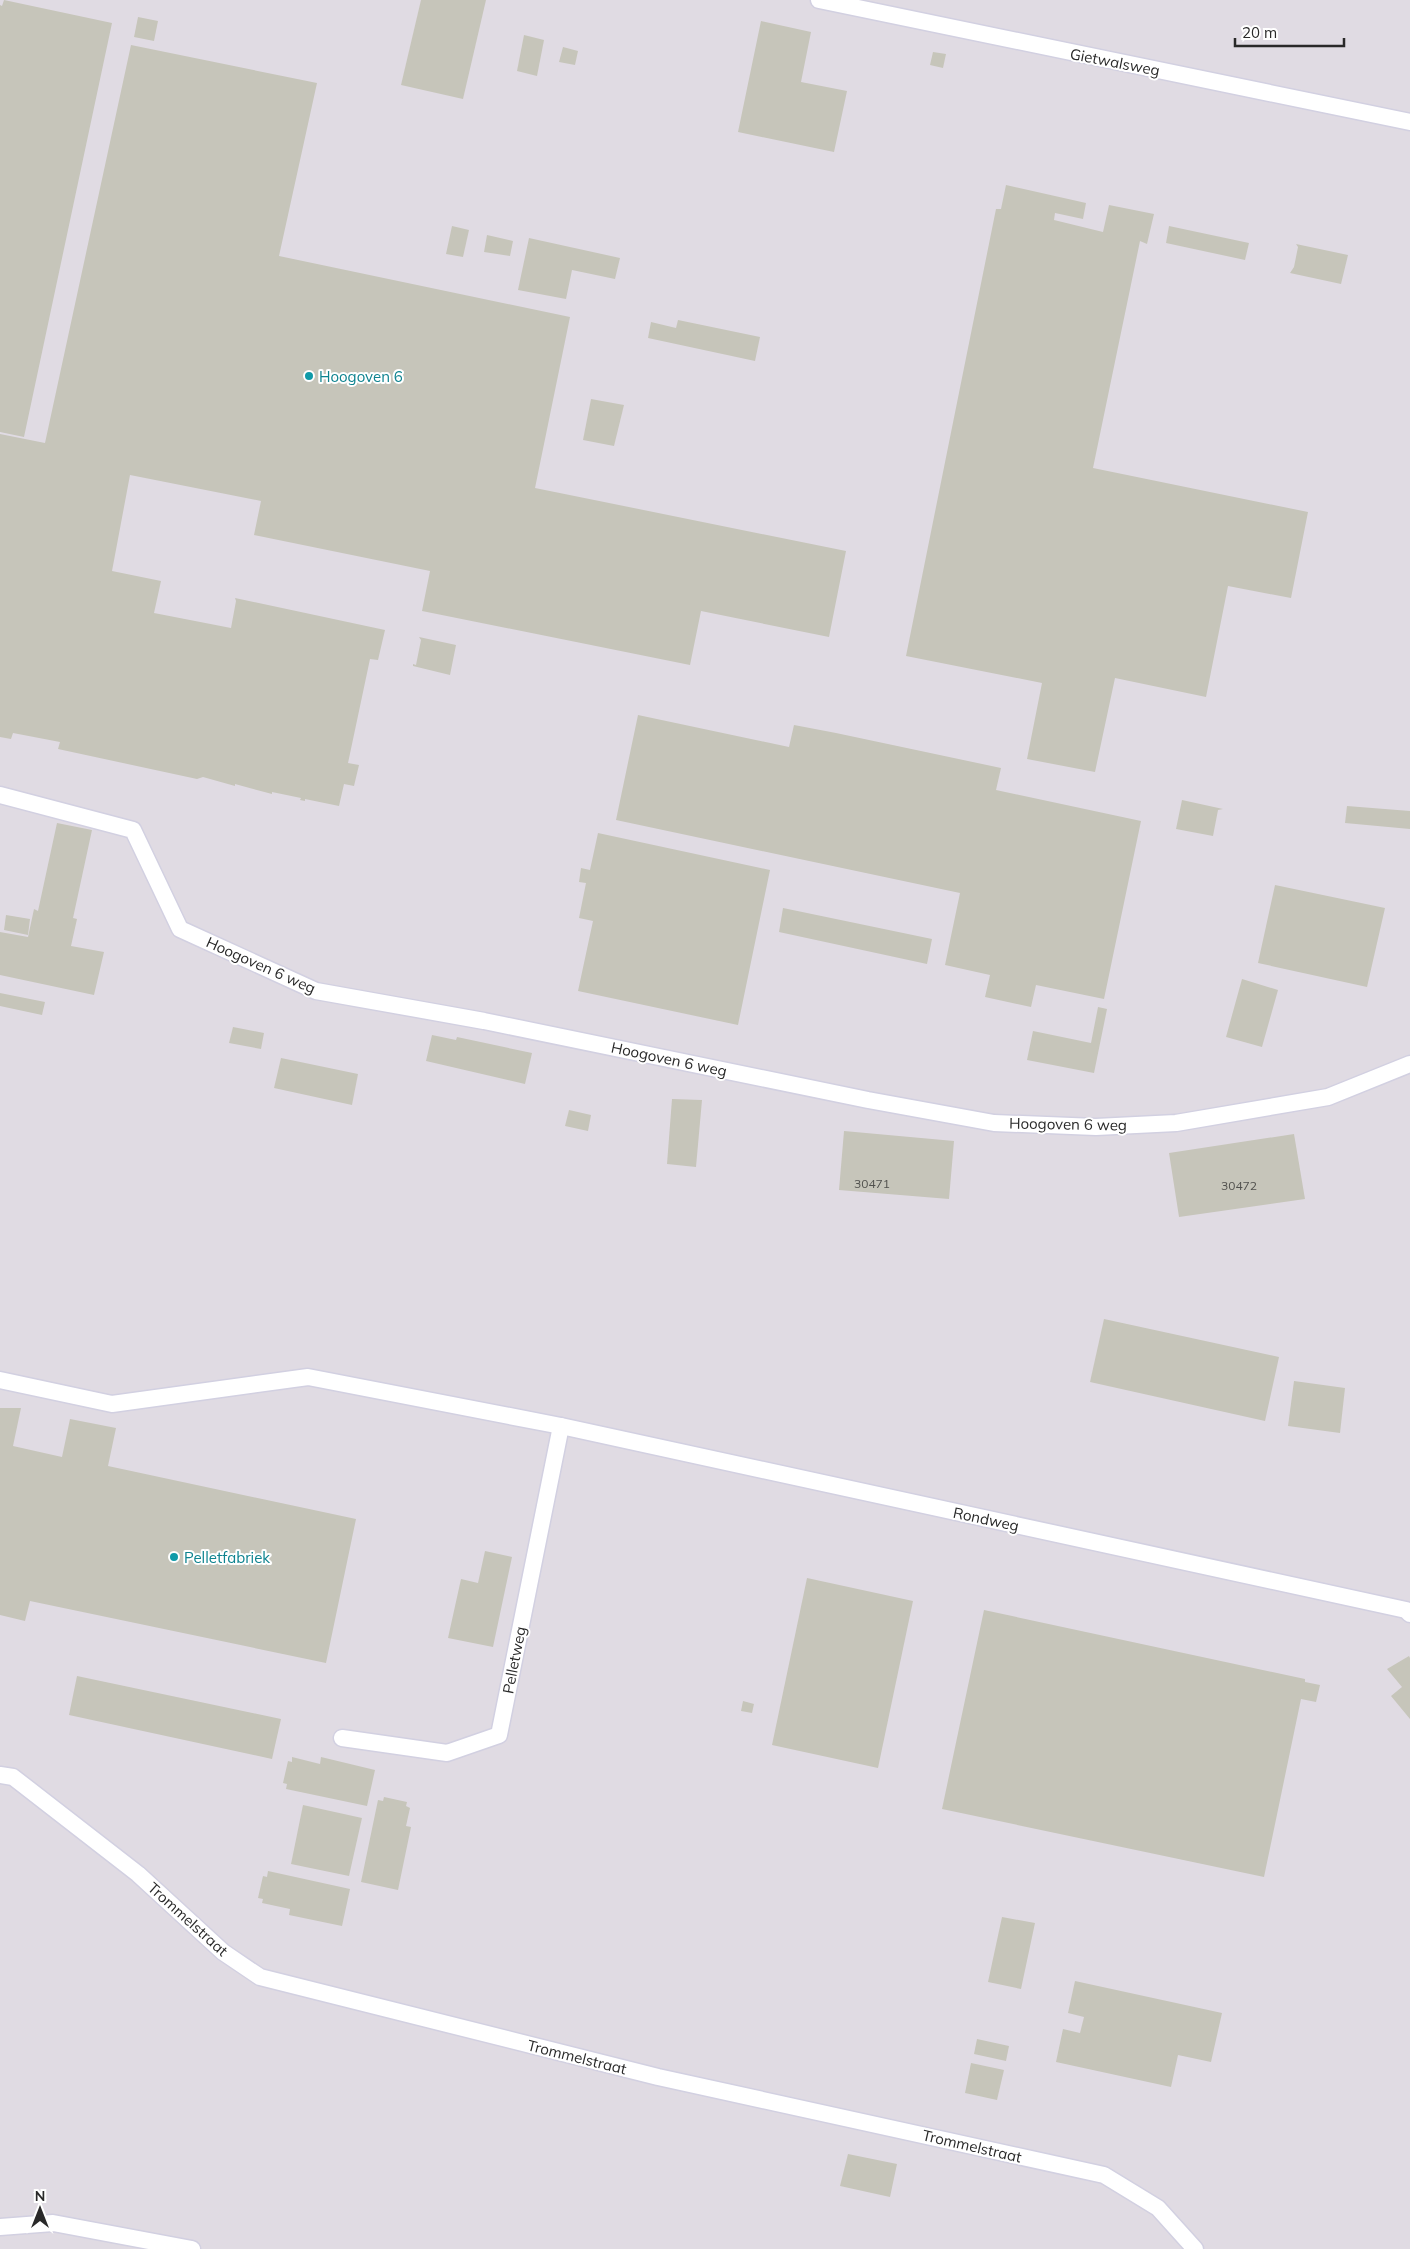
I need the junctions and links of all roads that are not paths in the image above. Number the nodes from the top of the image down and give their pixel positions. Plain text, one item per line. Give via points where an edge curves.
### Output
1 (820, 0) edge
2 (1410, 122) edge
3 (0, 795) edge
4 (1410, 1064) edge
5 (0, 1380) edge
6 (561, 1426) junction
7 (1410, 1614) edge
8 (342, 1738) dead end
9 (0, 1775) edge
10 (0, 2227) edge
11 (192, 2249) edge
12 (1195, 2249) edge

1 - 2 lane, Gietwalsweg
3 - 4 lane, Hoogoven 6 weg via 133,830 180,929 316,991 493,1023 868,1100 994,1123 1096,1127 1176,1123 1328,1097
5 - 6 lane, Rondweg via 112,1404 308,1376
6 - 7 lane, Rondweg via 1397,1608
6 - 8 lane, Pelletweg via 499,1735 447,1753
9 - 12 lane, Trommelstraat via 13,1777 138,1874 223,1952 260,1977 658,2077 1104,2175 1158,2208
10 - 11 lane via 54,2224

